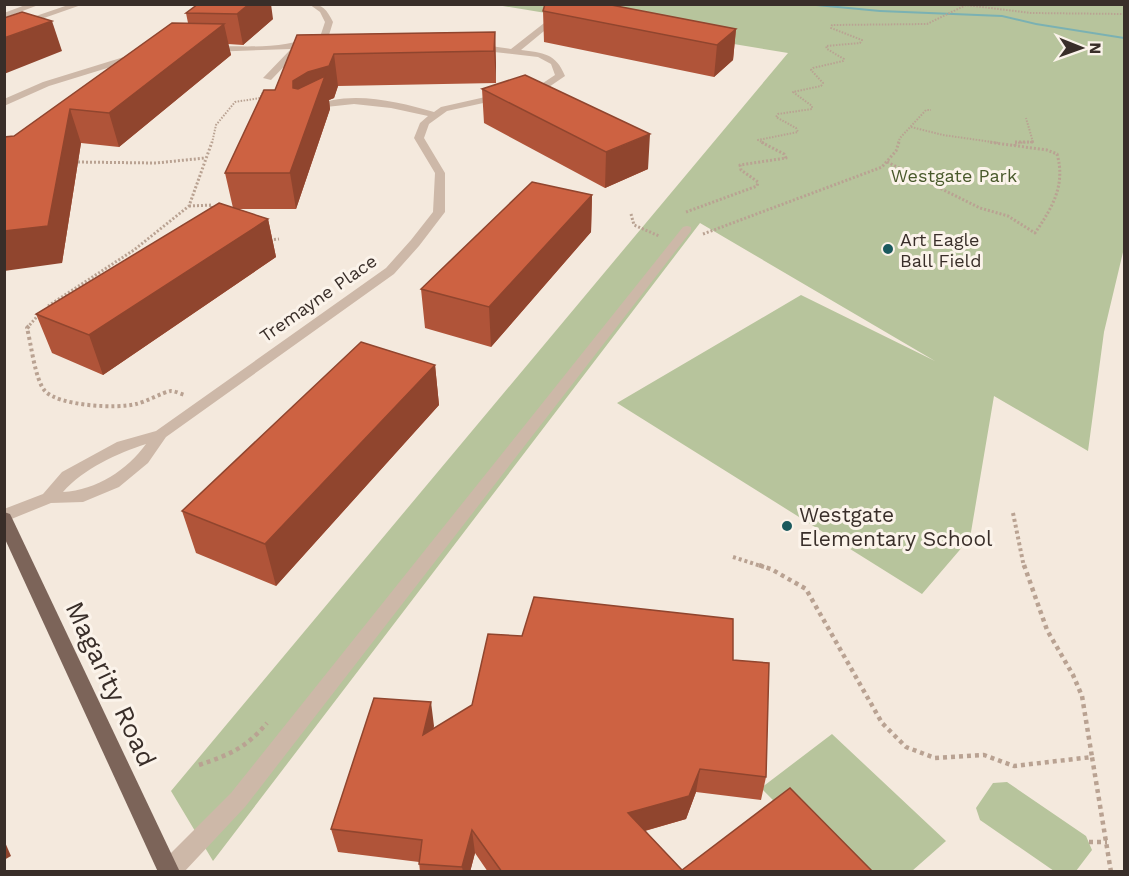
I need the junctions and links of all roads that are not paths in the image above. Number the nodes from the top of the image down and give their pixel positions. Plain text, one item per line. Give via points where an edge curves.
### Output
1 (37, 4) edge
2 (80, 4) edge
3 (313, 4) edge
4 (4, 16) edge
5 (551, 22) edge
6 (4, 30) edge
7 (325, 35) junction
8 (337, 36) edge
9 (299, 46) junction
10 (462, 46) edge
11 (199, 49) edge
12 (513, 51) junction
13 (154, 52) edge
14 (268, 78) road end
15 (520, 93) edge
16 (509, 95) edge
17 (4, 103) edge
18 (436, 115) junction
19 (303, 118) edge
20 (681, 231) road end
21 (161, 434) junction
22 (49, 498) junction
23 (4, 517) edge
24 (169, 871) edge

1 - 4 street
2 - 6 street
3 - 7 street via 329,22
5 - 12 street
7 - 8 street
7 - 9 street
9 - 11 street
9 - 14 street
10 - 12 street
12 - 15 street via 540,55 555,63 560,76 543,87
13 - 17 street via 46,84
16 - 18 street via 444,109
18 - 19 street via 362,102 317,107
18 - 21 street, Tremayne Place via 424,123 419,138 440,173 439,212 415,243 390,271
20 - 24 street via 246,791
21 - 22 street, Tremayne Place via 122,446 68,476
21 - 22 street, Tremayne Place via 143,459 113,483 82,496
22 - 23 street, Tremayne Place
23 - 24 main road, Magarity Road

